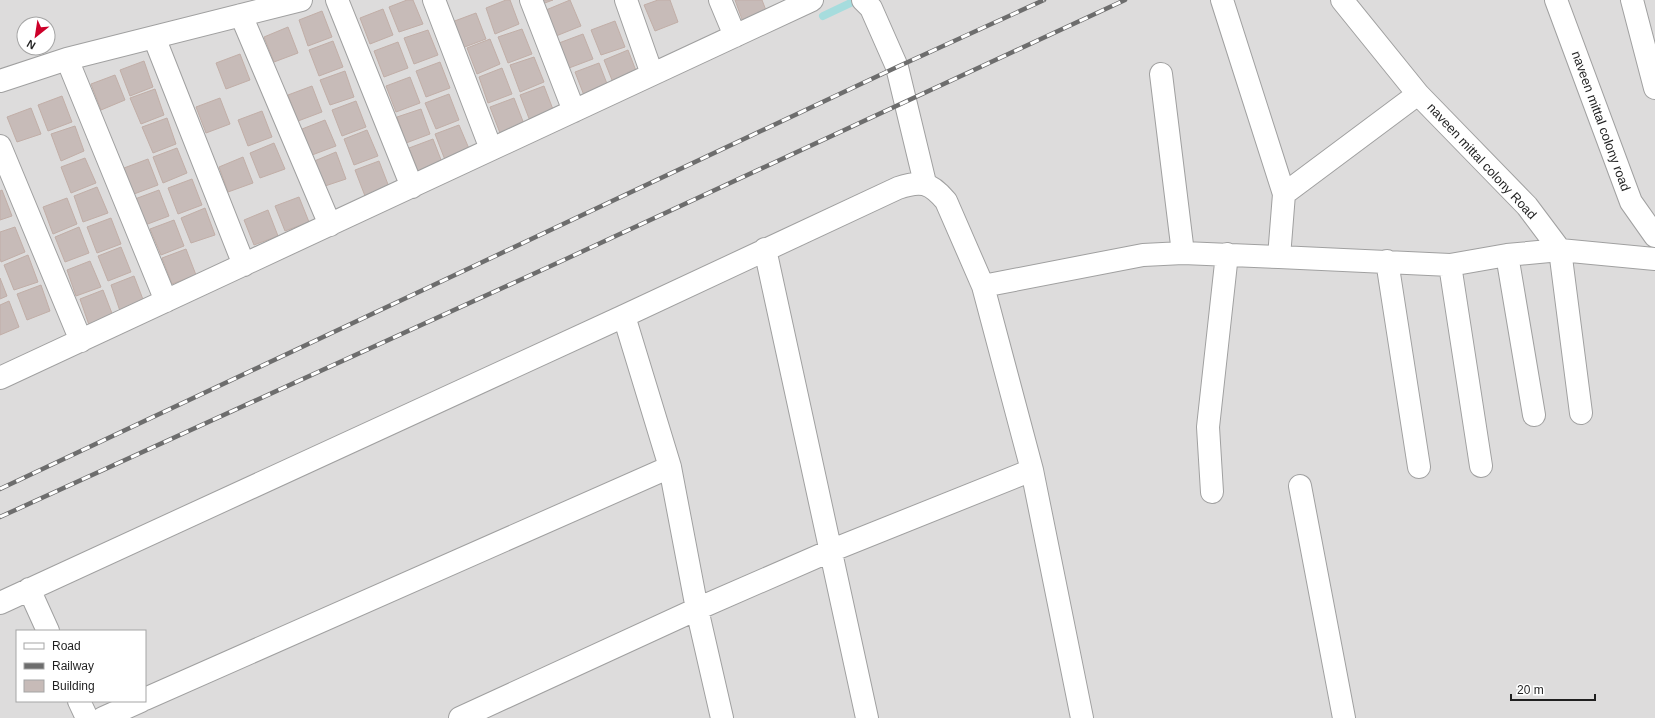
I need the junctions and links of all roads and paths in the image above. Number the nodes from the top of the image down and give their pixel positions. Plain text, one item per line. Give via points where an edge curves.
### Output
1 (300, 0) edge
2 (336, 0) edge
3 (434, 0) edge
4 (531, 0) edge
5 (626, 0) edge
6 (720, 0) edge
7 (812, 0) edge
8 (1222, 0) edge
9 (1342, 0) edge
10 (1556, 0) edge
11 (1632, 0) edge
12 (867, 4) edge
13 (241, 15) junction
14 (735, 36) junction
15 (154, 37) junction
16 (67, 59) junction
17 (652, 74) junction
18 (1161, 74) dead end
19 (0, 81) edge
20 (1655, 88) edge
21 (1418, 94) junction
22 (574, 111) junction
23 (0, 146) edge
24 (491, 149) junction
25 (925, 184) junction
26 (412, 187) junction
27 (1284, 194) junction
28 (330, 225) junction
29 (1655, 236) edge
30 (765, 249) junction
31 (1560, 250) junction
32 (1183, 253) junction
33 (1227, 254) junction
34 (1507, 255) junction
35 (1280, 257) junction
36 (1655, 259) edge
37 (1388, 262) junction
38 (244, 265) junction
39 (1450, 265) junction
40 (983, 286) junction
41 (166, 301) junction
42 (624, 316) junction
43 (81, 341) junction
44 (0, 378) edge
45 (1580, 413) dead end
46 (1534, 415) dead end
47 (1481, 466) dead end
48 (670, 467) junction
49 (1419, 467) dead end
50 (1032, 470) junction
51 (1300, 486) dead end
52 (1212, 492) dead end
53 (830, 551) junction
54 (47, 582) junction
55 (0, 603) edge
56 (697, 609) junction
57 (48, 630) edge
58 (146, 699) edge
59 (79, 702) edge
60 (139, 702) edge
61 (109, 715) edge
62 (86, 718) edge
63 (460, 718) edge
64 (722, 718) edge
65 (867, 718) edge
66 (1082, 718) edge
67 (1344, 718) edge

1 - 13 street
2 - 26 street
3 - 24 street
4 - 22 street
5 - 17 street
6 - 14 street
7 - 14 street
8 - 27 street
9 - 21 street, naveen mittal colony Road
10 - 29 street, naveen mittal colony road via 1631,202
11 - 20 street
12 - 25 street via 897,67
13 - 15 street
13 - 28 street
14 - 17 street
15 - 16 street
15 - 38 street
16 - 19 street
16 - 41 street
17 - 22 street
18 - 32 street
21 - 27 street
21 - 31 street, naveen mittal colony Road via 1527,206
22 - 24 street
23 - 43 street
24 - 26 street
25 - 30 street via 911,183 898,188
25 - 40 street via 937,191 946,201
26 - 28 street
27 - 35 street
28 - 38 street
30 - 42 street
30 - 53 street
31 - 34 street
31 - 36 street
31 - 45 street
32 - 33 street
32 - 40 street via 1143,255
33 - 35 street
33 - 52 street via 1208,427
34 - 39 street
34 - 46 street
35 - 37 street
37 - 39 street
37 - 49 street
38 - 41 street
39 - 47 street
40 - 50 street
41 - 43 street
42 - 48 street
42 - 54 street
43 - 44 street
48 - 56 street
48 - 58 street
50 - 53 street
50 - 66 street
51 - 67 street
53 - 56 street
53 - 65 street
54 - 55 street
54 - 57 street
56 - 63 street
56 - 64 street
59 - 62 street
60 - 61 street

